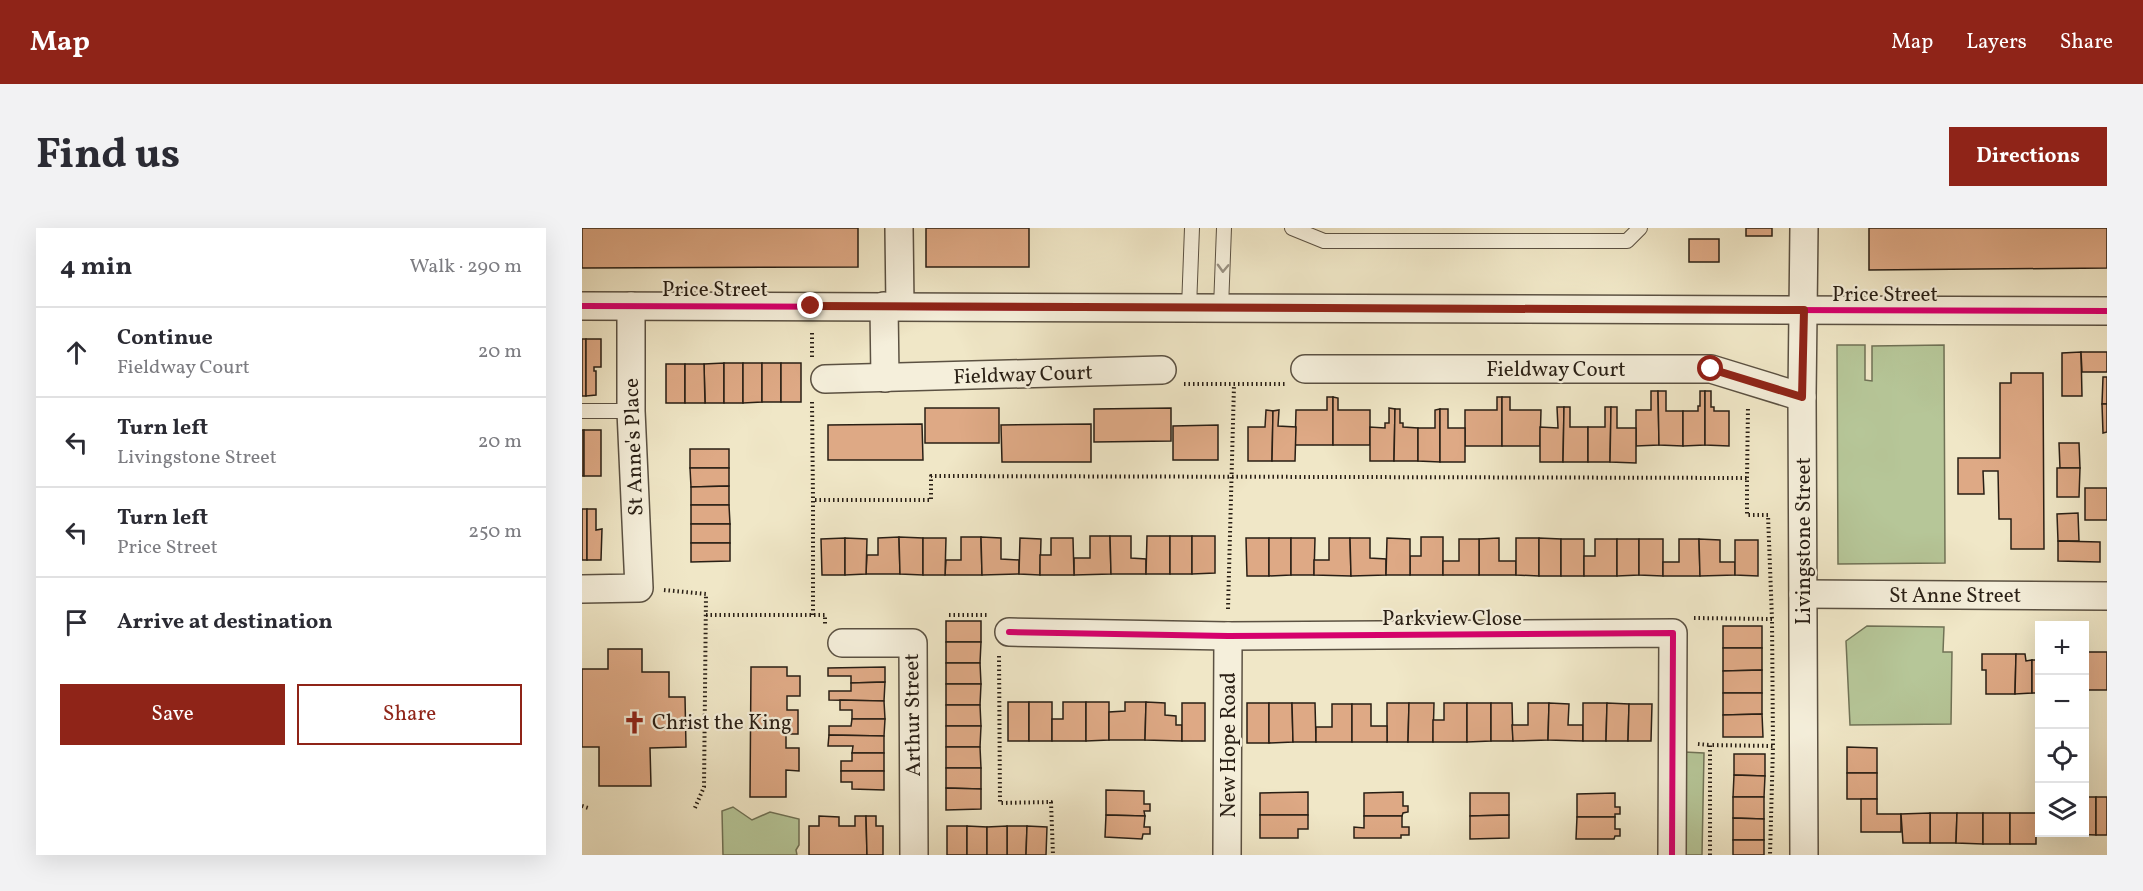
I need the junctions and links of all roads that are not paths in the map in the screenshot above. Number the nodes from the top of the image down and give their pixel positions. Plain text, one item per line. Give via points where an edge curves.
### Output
1 (899, 228) edge
2 (1192, 228) edge
3 (1224, 228) edge
4 (1292, 228) edge
5 (1640, 228) edge
6 (1804, 228) edge
7 (582, 306) edge
8 (631, 306) junction
9 (892, 306) junction
10 (1189, 308) junction
11 (1221, 308) junction
12 (1804, 310) junction
13 (2107, 311) edge
14 (1305, 369) dead end
15 (1162, 370) dead end
16 (885, 378) junction
17 (825, 379) dead end
18 (1802, 397) junction
19 (582, 411) edge
20 (631, 411) junction
21 (582, 589) edge
22 (1803, 594) junction
23 (2107, 596) edge
24 (1004, 632) road end
25 (1228, 636) junction
26 (842, 643) road end
27 (914, 855) edge
28 (1227, 855) edge
29 (1672, 855) edge
30 (1803, 855) edge

1 - 9 street
2 - 10 lane
3 -> 11 lane
4 - 5 lane via 1324,241 1627,241
6 - 12 street, Livingstone Street
7 - 8 street, Price Street
8 - 9 street, Price Street
8 - 20 street, St Anne's Place
9 - 10 street, Price Street
9 - 16 street
10 - 11 street, Price Street
11 - 12 street, Price Street
12 - 13 street, Price Street
12 - 18 street, Livingstone Street
14 - 18 street, Fieldway Court via 1711,369
15 - 16 street, Fieldway Court
16 - 17 street, Fieldway Court
18 - 22 street, Livingstone Street
19 - 20 lane
20 - 21 street, St Anne's Place via 639,588
22 - 23 street, St Anne Street
22 - 30 street, Livingstone Street
24 - 25 street, Parkview Close
25 - 28 street, New Hope Road
25 - 29 street, Parkview Close via 1673,633
26 - 27 street, Arthur Street via 913,643

